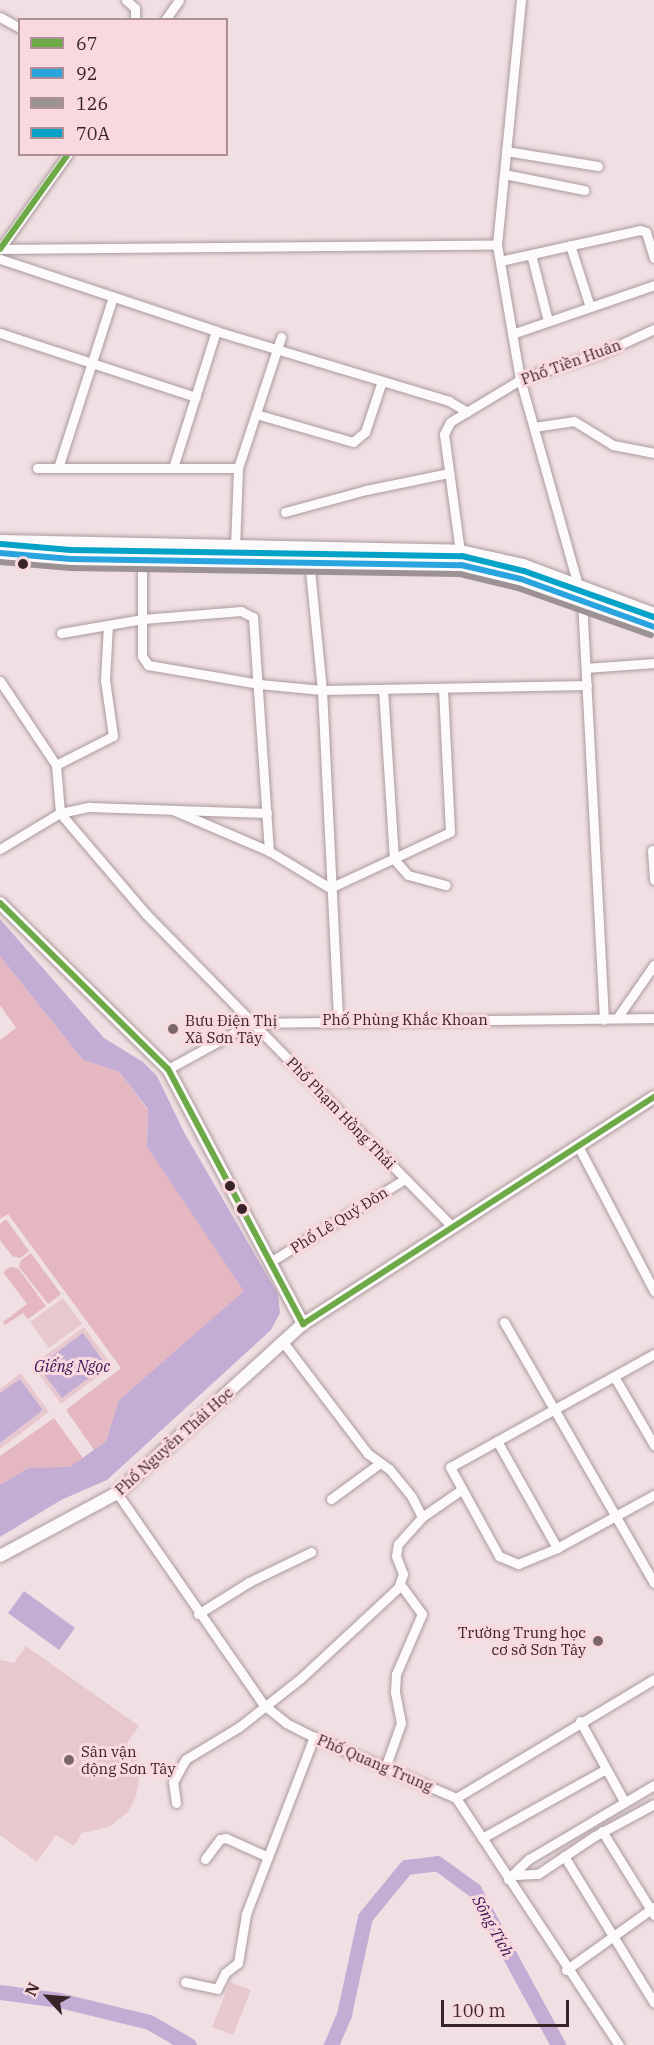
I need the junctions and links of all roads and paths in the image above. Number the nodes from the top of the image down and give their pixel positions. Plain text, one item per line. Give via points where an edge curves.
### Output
1 (126, 0) edge
2 (179, 0) edge
3 (521, 0) edge
4 (0, 16) edge
5 (135, 18) edge
6 (166, 18) edge
7 (18, 26) edge
8 (506, 152) junction
9 (67, 156) edge
10 (598, 166) dead end
11 (504, 174) junction
12 (584, 190) dead end
13 (497, 245) junction
14 (570, 245) junction
15 (0, 249) edge
16 (531, 254) junction
17 (654, 258) edge
18 (0, 259) edge
19 (500, 261) junction
20 (654, 285) edge
21 (113, 297) junction
22 (590, 307) junction
23 (548, 321) junction
24 (654, 329) edge
25 (216, 331) junction
26 (0, 333) edge
27 (512, 334) junction
28 (281, 337) dead end
29 (277, 350) junction
30 (92, 364) junction
31 (520, 380) junction
32 (382, 381) junction
33 (196, 397) junction
34 (467, 412) junction
35 (256, 414) junction
36 (534, 427) junction
37 (654, 453) edge
38 (37, 468) dead end
39 (58, 468) junction
40 (173, 468) junction
41 (238, 468) junction
42 (449, 473) junction
43 (285, 512) dead end
44 (0, 542) edge
45 (235, 547) junction
46 (460, 552) junction
47 (0, 553) edge
48 (142, 560) junction
49 (309, 561) junction
50 (578, 586) junction
51 (582, 600) junction
52 (654, 615) edge
53 (141, 619) junction
54 (108, 625) junction
55 (654, 627) edge
56 (61, 633) dead end
57 (654, 663) edge
58 (586, 668) junction
59 (0, 681) edge
60 (259, 684) junction
61 (587, 685) junction
62 (443, 688) junction
63 (383, 689) junction
64 (322, 690) junction
65 (56, 765) junction
66 (173, 810) junction
67 (60, 813) junction
68 (267, 813) junction
69 (0, 849) edge
70 (651, 850) dead end
71 (269, 851) junction
72 (394, 859) junction
73 (654, 880) edge
74 (446, 885) dead end
75 (330, 888) junction
76 (0, 903) edge
77 (654, 965) edge
78 (654, 1017) edge
79 (604, 1018) junction
80 (617, 1018) junction
81 (338, 1019) junction
82 (252, 1023) junction
83 (168, 1069) junction
84 (654, 1097) edge
85 (578, 1146) junction
86 (405, 1179) junction
87 (452, 1227) junction
88 (270, 1262) junction
89 (654, 1292) edge
90 (504, 1322) dead end
91 (303, 1324) junction
92 (283, 1342) junction
93 (654, 1354) edge
94 (615, 1378) junction
95 (555, 1408) junction
96 (497, 1441) junction
97 (654, 1445) edge
98 (380, 1463) junction
99 (460, 1490) junction
100 (117, 1493) junction
101 (654, 1495) edge
102 (331, 1499) dead end
103 (422, 1517) junction
104 (617, 1518) junction
105 (557, 1548) junction
106 (312, 1552) dead end
107 (0, 1556) edge
108 (654, 1583) edge
109 (400, 1584) junction
110 (198, 1614) junction
111 (654, 1679) edge
112 (264, 1705) junction
113 (580, 1721) junction
114 (314, 1737) junction
115 (386, 1768) junction
116 (604, 1770) junction
117 (654, 1785) edge
118 (456, 1798) junction
119 (624, 1801) junction
120 (176, 1803) dead end
121 (654, 1804) edge
122 (602, 1831) junction
123 (482, 1838) junction
124 (564, 1856) junction
125 (268, 1857) junction
126 (205, 1859) dead end
127 (512, 1877) junction
128 (653, 1910) edge
129 (614, 1937) junction
130 (566, 1970) junction
131 (185, 1982) dead end
132 (654, 2003) edge
133 (619, 2045) edge

1 - 5 street via 135,8
2 - 6 street
3 - 8 street
4 - 7 street
8 - 10 street
8 - 11 street
9 - 15 street
11 - 12 street
11 - 13 street
13 - 15 street
13 - 19 street
14 - 16 street
14 - 17 street via 640,230 646,232
14 - 22 street
16 - 19 street
16 - 23 street
18 - 21 street
19 - 27 street
20 - 22 street
21 - 25 street
21 - 30 street
22 - 23 street
23 - 27 street
24 - 31 street, Phố Tiền Huân via 602,353
25 - 29 street
25 - 33 street
26 - 30 street
27 - 31 street
28 - 29 street
29 - 32 street
29 - 35 street
30 - 33 street
30 - 39 street
31 - 34 street, Phố Tiền Huân
31 - 36 street
32 - 34 street via 449,401
32 - 35 street via 365,432 353,442
33 - 40 street
34 - 42 street, Phố Tiền Huân via 446,428
35 - 41 street
36 - 37 street via 574,421 613,445
36 - 50 street
38 - 39 street
39 - 40 street
40 - 41 street
41 - 45 street
42 - 43 street
42 - 46 street, Phố Tiền Huân
44 - 45 highway
45 - 46 highway
46 - 50 highway via 523,566
47 - 48 highway
48 - 49 highway
48 - 53 street
49 - 51 highway via 461,565
49 - 64 street
50 - 52 highway
51 - 55 highway
51 - 58 street
53 - 54 street
53 - 60 street via 142,656 148,665
53 - 60 street via 248,613 256,626
54 - 56 street
54 - 65 street via 105,680 113,736
57 - 58 street
58 - 61 street
59 - 65 street
60 - 64 street
60 - 68 street
61 - 62 street
61 - 79 street
62 - 63 street
62 - 72 street via 450,832
63 - 64 street
63 - 72 street
64 - 75 street
65 - 67 street
66 - 67 street via 89,807
66 - 68 street
66 - 71 street
67 - 69 street
67 - 82 street, Phố Phạm Hồng Thái via 146,914
68 - 71 street
70 - 73 street
71 - 75 street
72 - 74 street via 408,875
72 - 75 street
75 - 81 street
76 - 83 main road
77 - 80 street
78 - 80 street, Phố Phùng Khắc Khoan
79 - 80 street, Phố Phùng Khắc Khoan
79 - 81 street, Phố Phùng Khắc Khoan
81 - 82 street, Phố Phùng Khắc Khoan
82 - 83 street, Phố Phùng Khắc Khoan
82 - 86 street, Phố Phạm Hồng Thái
83 - 88 main road
84 - 85 main road, Phố Nguyễn Thái Học
85 - 87 main road, Phố Nguyễn Thái Học
85 - 89 street
86 - 87 street, Phố Phạm Hồng Thái
86 - 88 street, Phố Lê Quý Đôn
87 - 91 main road, Phố Nguyễn Thái Học
88 - 91 main road
90 - 95 street
91 - 92 main road, Phố Nguyễn Thái Học
92 - 98 street via 368,1455
92 - 100 main road, Phố Nguyễn Thái Học
93 - 94 street
94 - 95 street
94 - 97 street
95 - 96 street
95 - 104 street
96 - 99 street via 450,1467
96 - 105 street
98 - 102 street
98 - 103 street via 412,1497
99 - 103 street
99 - 105 street via 499,1556 507,1562 518,1564
100 - 107 main road, Phố Nguyễn Thái Học
100 - 110 street, Phố Quang Trung
101 - 104 street
103 - 109 street via 398,1544 396,1556 403,1574
104 - 105 street
104 - 108 street
106 - 110 street via 249,1582
109 - 112 street via 309,1671
109 - 115 street via 422,1614 396,1674 401,1723
110 - 112 street, Phố Quang Trung
111 - 113 street
112 - 114 street, Phố Quang Trung via 285,1723
112 - 120 street via 239,1727 195,1752 179,1766 173,1782
113 - 116 street
113 - 118 street
114 - 115 street, Phố Quang Trung
114 - 125 street
115 - 118 street, Phố Quang Trung
116 - 119 street
116 - 123 street
117 - 119 street
118 - 123 street
119 - 127 street via 529,1859
121 - 122 street
122 - 124 street
122 - 128 street
123 - 127 street
124 - 127 street via 538,1874
124 - 129 street
125 - 126 street via 226,1838 220,1839
125 - 131 street via 243,1923 238,1963 215,1989
127 - 130 street
128 - 129 street
129 - 130 street
129 - 132 street
130 - 133 street

